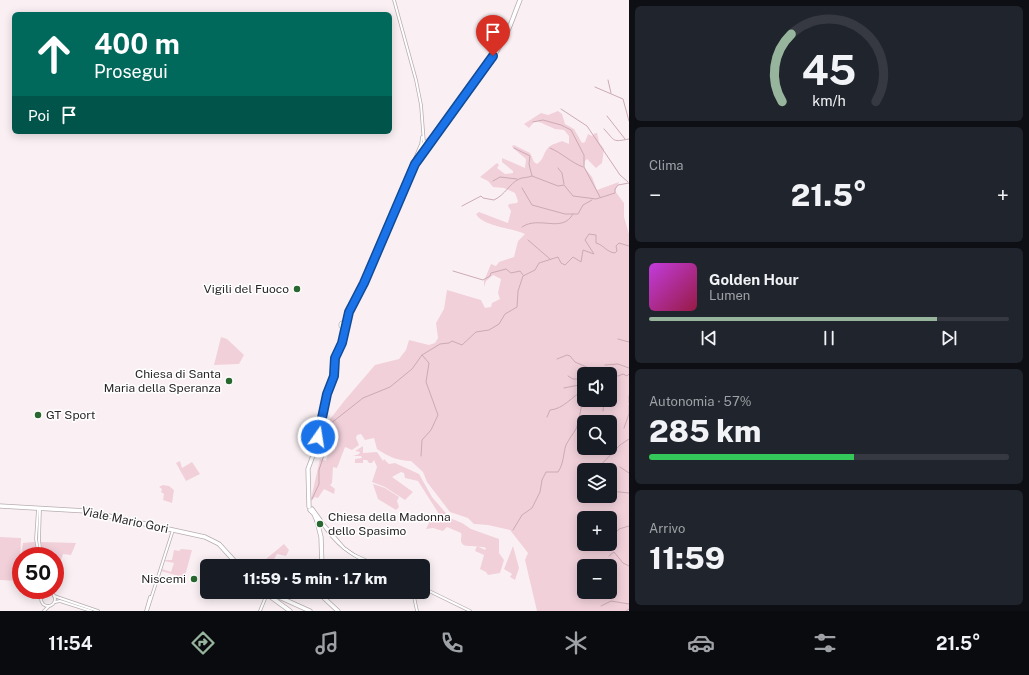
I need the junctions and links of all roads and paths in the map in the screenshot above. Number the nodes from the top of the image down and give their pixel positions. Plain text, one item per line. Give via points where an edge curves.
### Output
1 (394, 0) edge
2 (520, 0) edge
3 (423, 146) junction
4 (0, 506) edge
5 (39, 508) junction
6 (319, 521) junction
7 (324, 525) junction
8 (173, 530) junction
9 (39, 547) edge
10 (232, 559) edge
11 (322, 559) edge
12 (360, 559) edge
13 (363, 559) edge
14 (430, 591) edge
15 (42, 599) edge
16 (54, 599) edge
17 (63, 599) edge
18 (266, 599) edge
19 (274, 599) edge
20 (280, 599) edge
21 (325, 599) edge
22 (414, 599) edge
23 (54, 603) junction
24 (44, 604) junction
25 (49, 606) junction
26 (44, 611) edge
27 (91, 611) edge
28 (98, 611) edge
29 (146, 611) edge
30 (260, 611) edge
31 (290, 611) edge
32 (310, 611) edge
33 (338, 611) edge
34 (417, 611) edge
35 (470, 611) edge

1 - 3 street via 421,105
2 - 3 main road via 499,47 480,76
3 - 6 main road via 349,312 335,358 334,376 308,469 310,508
4 - 5 main road, Viale Mario Gori
5 - 8 main road, Viale Mario Gori via 86,511
5 - 9 street
6 - 7 street
6 - 11 main road
7 - 12 street via 343,549
7 - 13 street via 344,548
8 - 10 main road, Viale Mario Gori via 210,539 222,547
8 - 29 street
14 - 35 street
15 - 24 street
16 - 23 street
17 - 28 street
18 - 30 street
19 - 31 main road
20 - 32 main road
21 - 33 main road
22 - 34 street
23 - 25 street
23 - 27 street via 60,601
24 - 25 street
24 - 26 street
25 - 26 street

